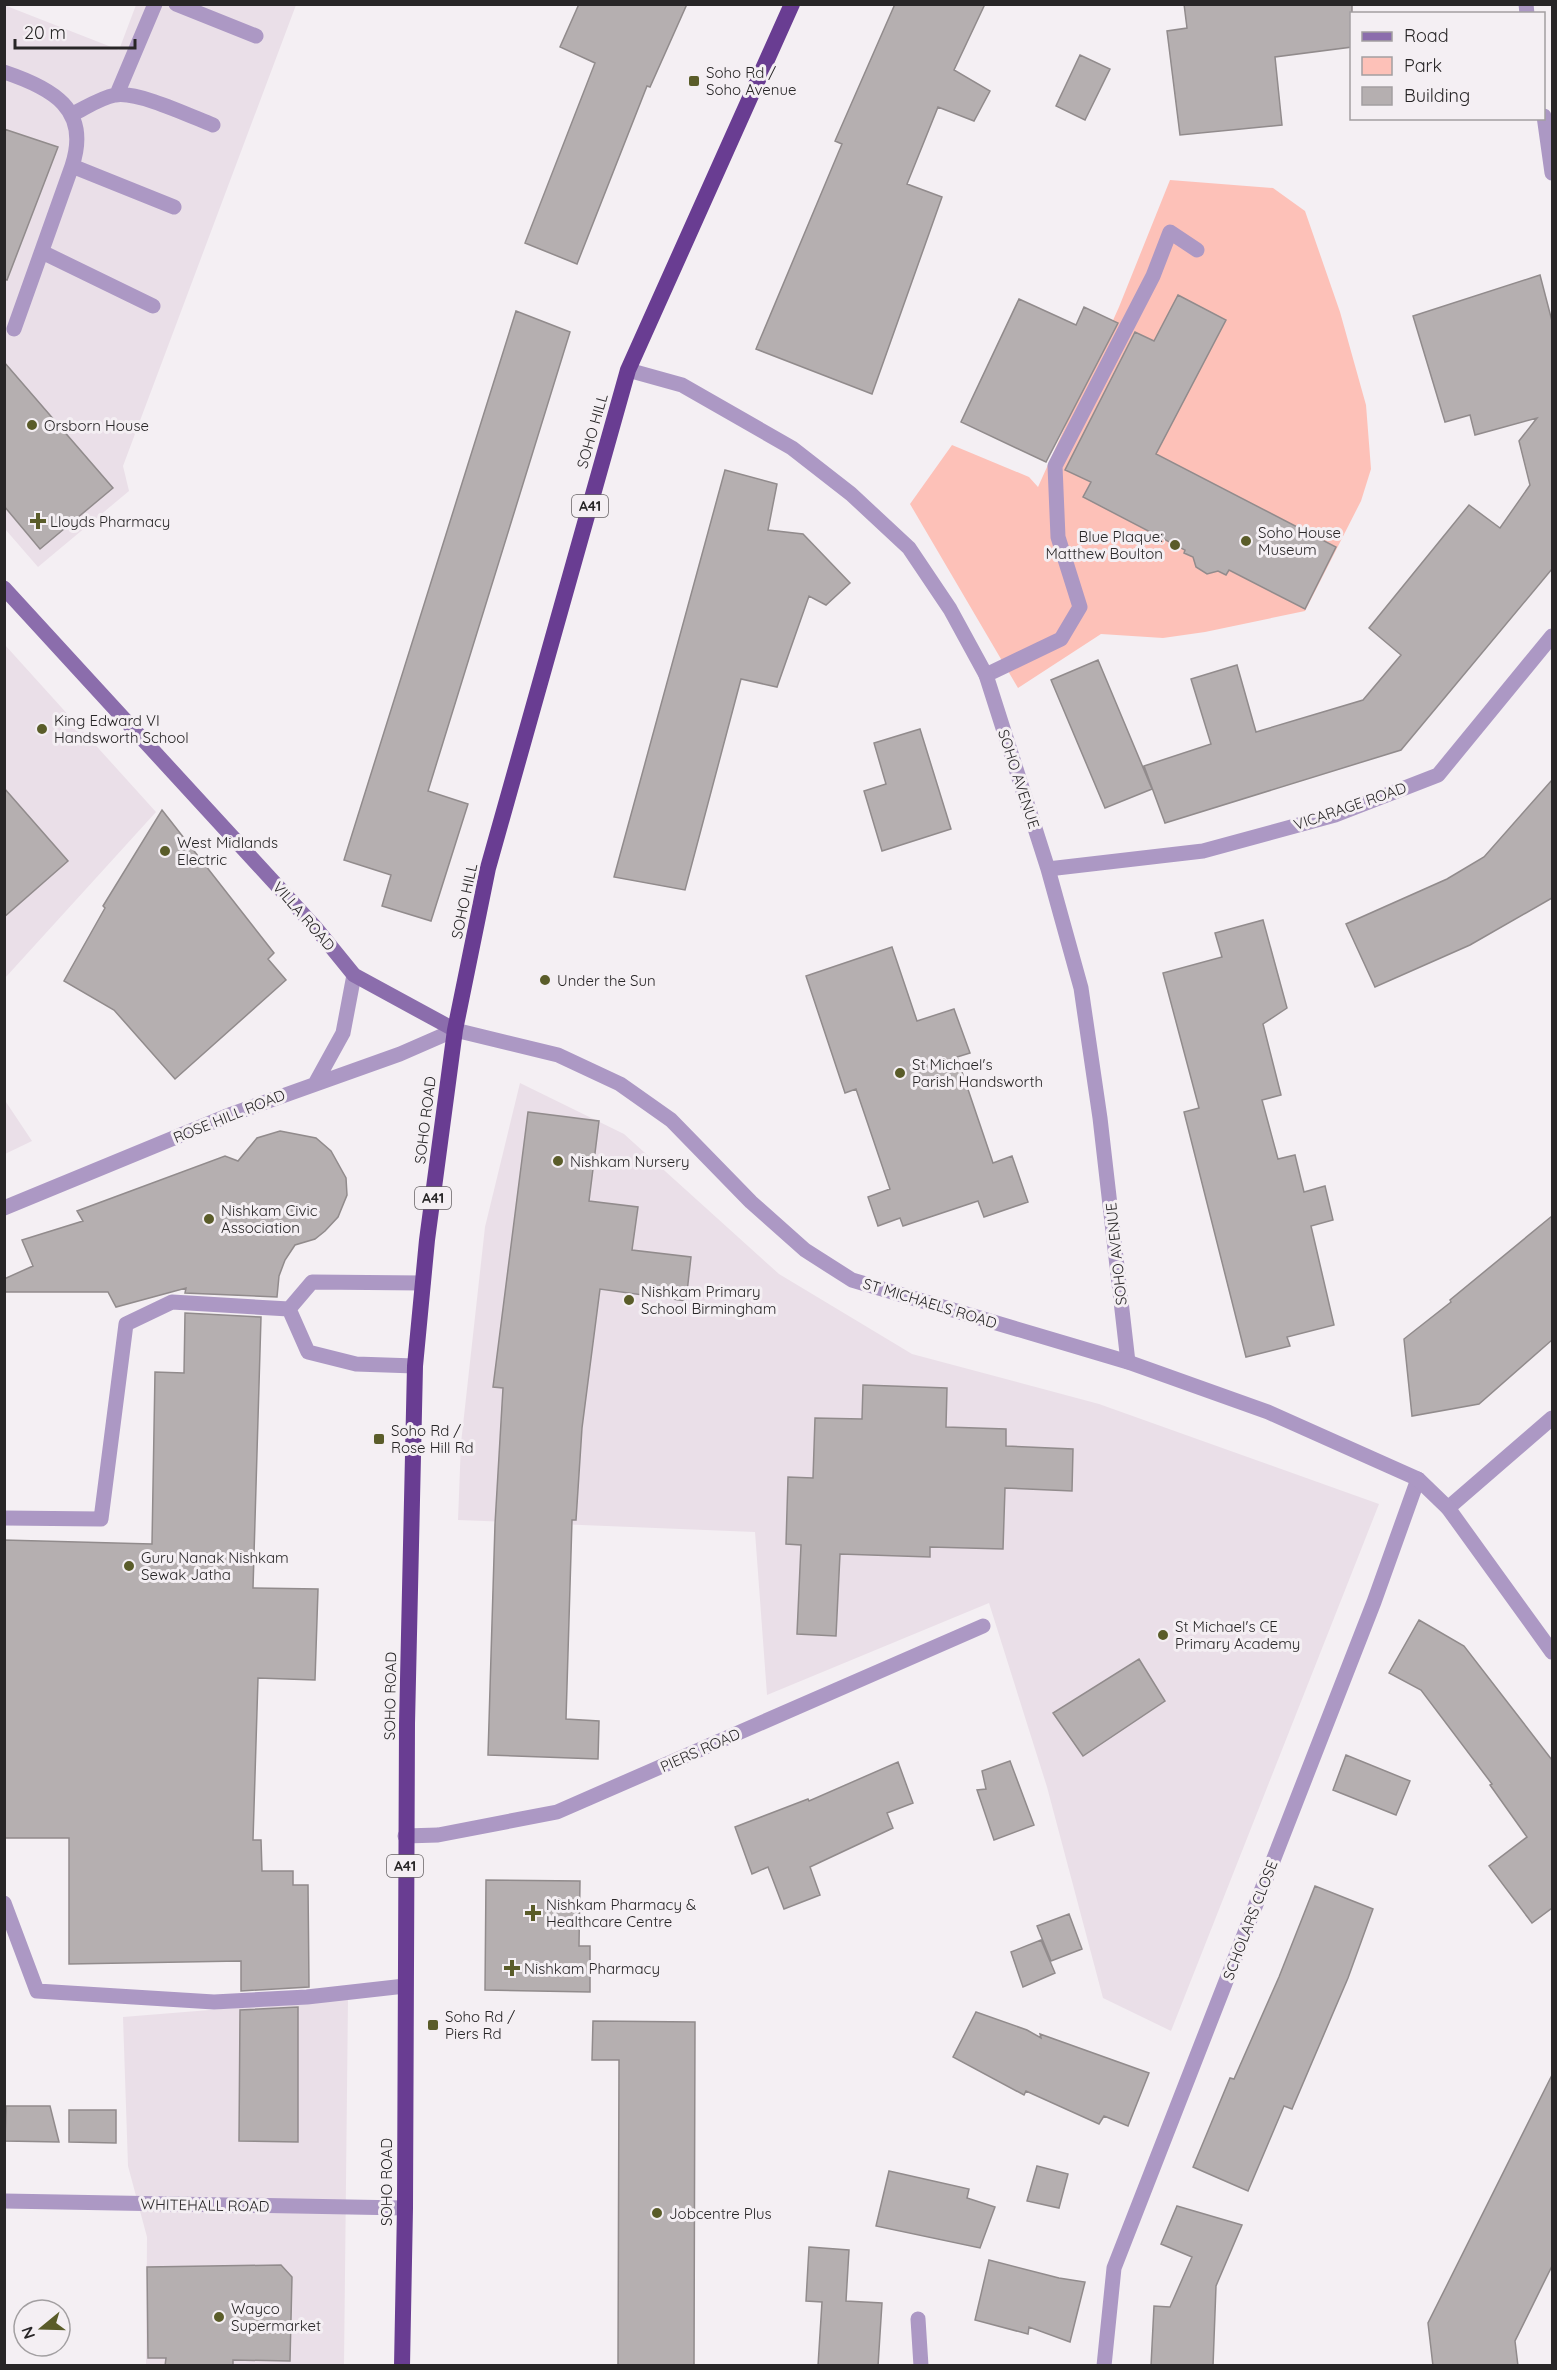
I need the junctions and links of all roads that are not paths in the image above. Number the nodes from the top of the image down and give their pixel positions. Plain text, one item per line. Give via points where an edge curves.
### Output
1 (155, 4) edge
2 (176, 4) edge
3 (792, 4) edge
4 (256, 36) dead end
5 (4, 72) edge
6 (117, 94) junction
7 (73, 114) junction
8 (1545, 120) edge
9 (213, 125) dead end
10 (72, 166) junction
11 (1552, 173) edge
12 (174, 207) dead end
13 (1197, 250) dead end
14 (42, 252) junction
15 (153, 306) dead end
16 (14, 329) dead end
17 (628, 370) junction
18 (4, 588) edge
19 (1552, 636) edge
20 (986, 675) junction
21 (1048, 868) junction
22 (354, 975) junction
23 (455, 1030) junction
24 (316, 1082) junction
25 (4, 1208) edge
26 (423, 1283) junction
27 (289, 1309) junction
28 (1128, 1362) junction
29 (415, 1366) junction
30 (1552, 1418) edge
31 (1418, 1479) junction
32 (1448, 1508) junction
33 (4, 1518) edge
34 (983, 1626) dead end
35 (1552, 1652) edge
36 (405, 1836) junction
37 (4, 1903) edge
38 (405, 1986) junction
39 (4, 2202) edge
40 (405, 2208) junction
41 (918, 2319) dead end
42 (402, 2366) edge
43 (921, 2366) edge
44 (1104, 2366) edge

1 - 6 street
2 - 4 street
3 - 17 highway, SOHO HILL / A41
5 - 7 street via 58,97
6 - 7 street
6 - 9 street via 134,95
7 - 10 street via 78,140
8 - 11 street
10 - 12 street
10 - 14 street
13 - 20 street via 1170,232 1153,276 1055,466 1058,537 1080,607 1061,639
14 - 15 street
14 - 16 street
17 - 20 street, SOHO AVENUE via 682,385 792,448 851,494 909,548 950,609
17 - 23 highway, SOHO HILL / A41 via 488,868
18 - 22 main road, VILLA ROAD via 302,912
19 - 21 street, VICARAGE ROAD via 1438,775 1335,815 1203,851
20 - 21 street, SOHO AVENUE
21 - 28 street, SOHO AVENUE via 1081,988 1101,1118
22 - 23 main road, VILLA ROAD
22 - 24 street via 343,1033
23 - 24 street, ROSE HILL ROAD via 400,1054
23 - 26 highway, SOHO ROAD / A41
23 - 28 street, ST MICHAELS ROAD via 558,1055 620,1084 671,1120 751,1202 805,1250 852,1280
24 - 25 street, ROSE HILL ROAD
26 - 27 street via 312,1282
26 - 29 highway, SOHO ROAD / A41
27 - 29 street via 308,1352 356,1364
27 - 33 street via 172,1302 126,1323 101,1519
28 - 31 street, ST MICHAELS ROAD via 1268,1412
29 - 36 highway, SOHO ROAD / A41
30 - 32 street
31 - 32 street, ST MICHAELS ROAD
31 - 44 street, SCHOLARS CLOSE via 1374,1602 1114,2268
32 - 35 street, ST MICHAELS ROAD
34 - 36 street, PIERS ROAD via 557,1812 438,1835
36 - 38 highway, SOHO ROAD / A41
37 - 38 street via 37,1991 214,2002
38 - 40 highway, SOHO ROAD / A41
39 - 40 street, WHITEHALL ROAD
40 - 42 highway, SOHO ROAD / A41
41 - 43 street

